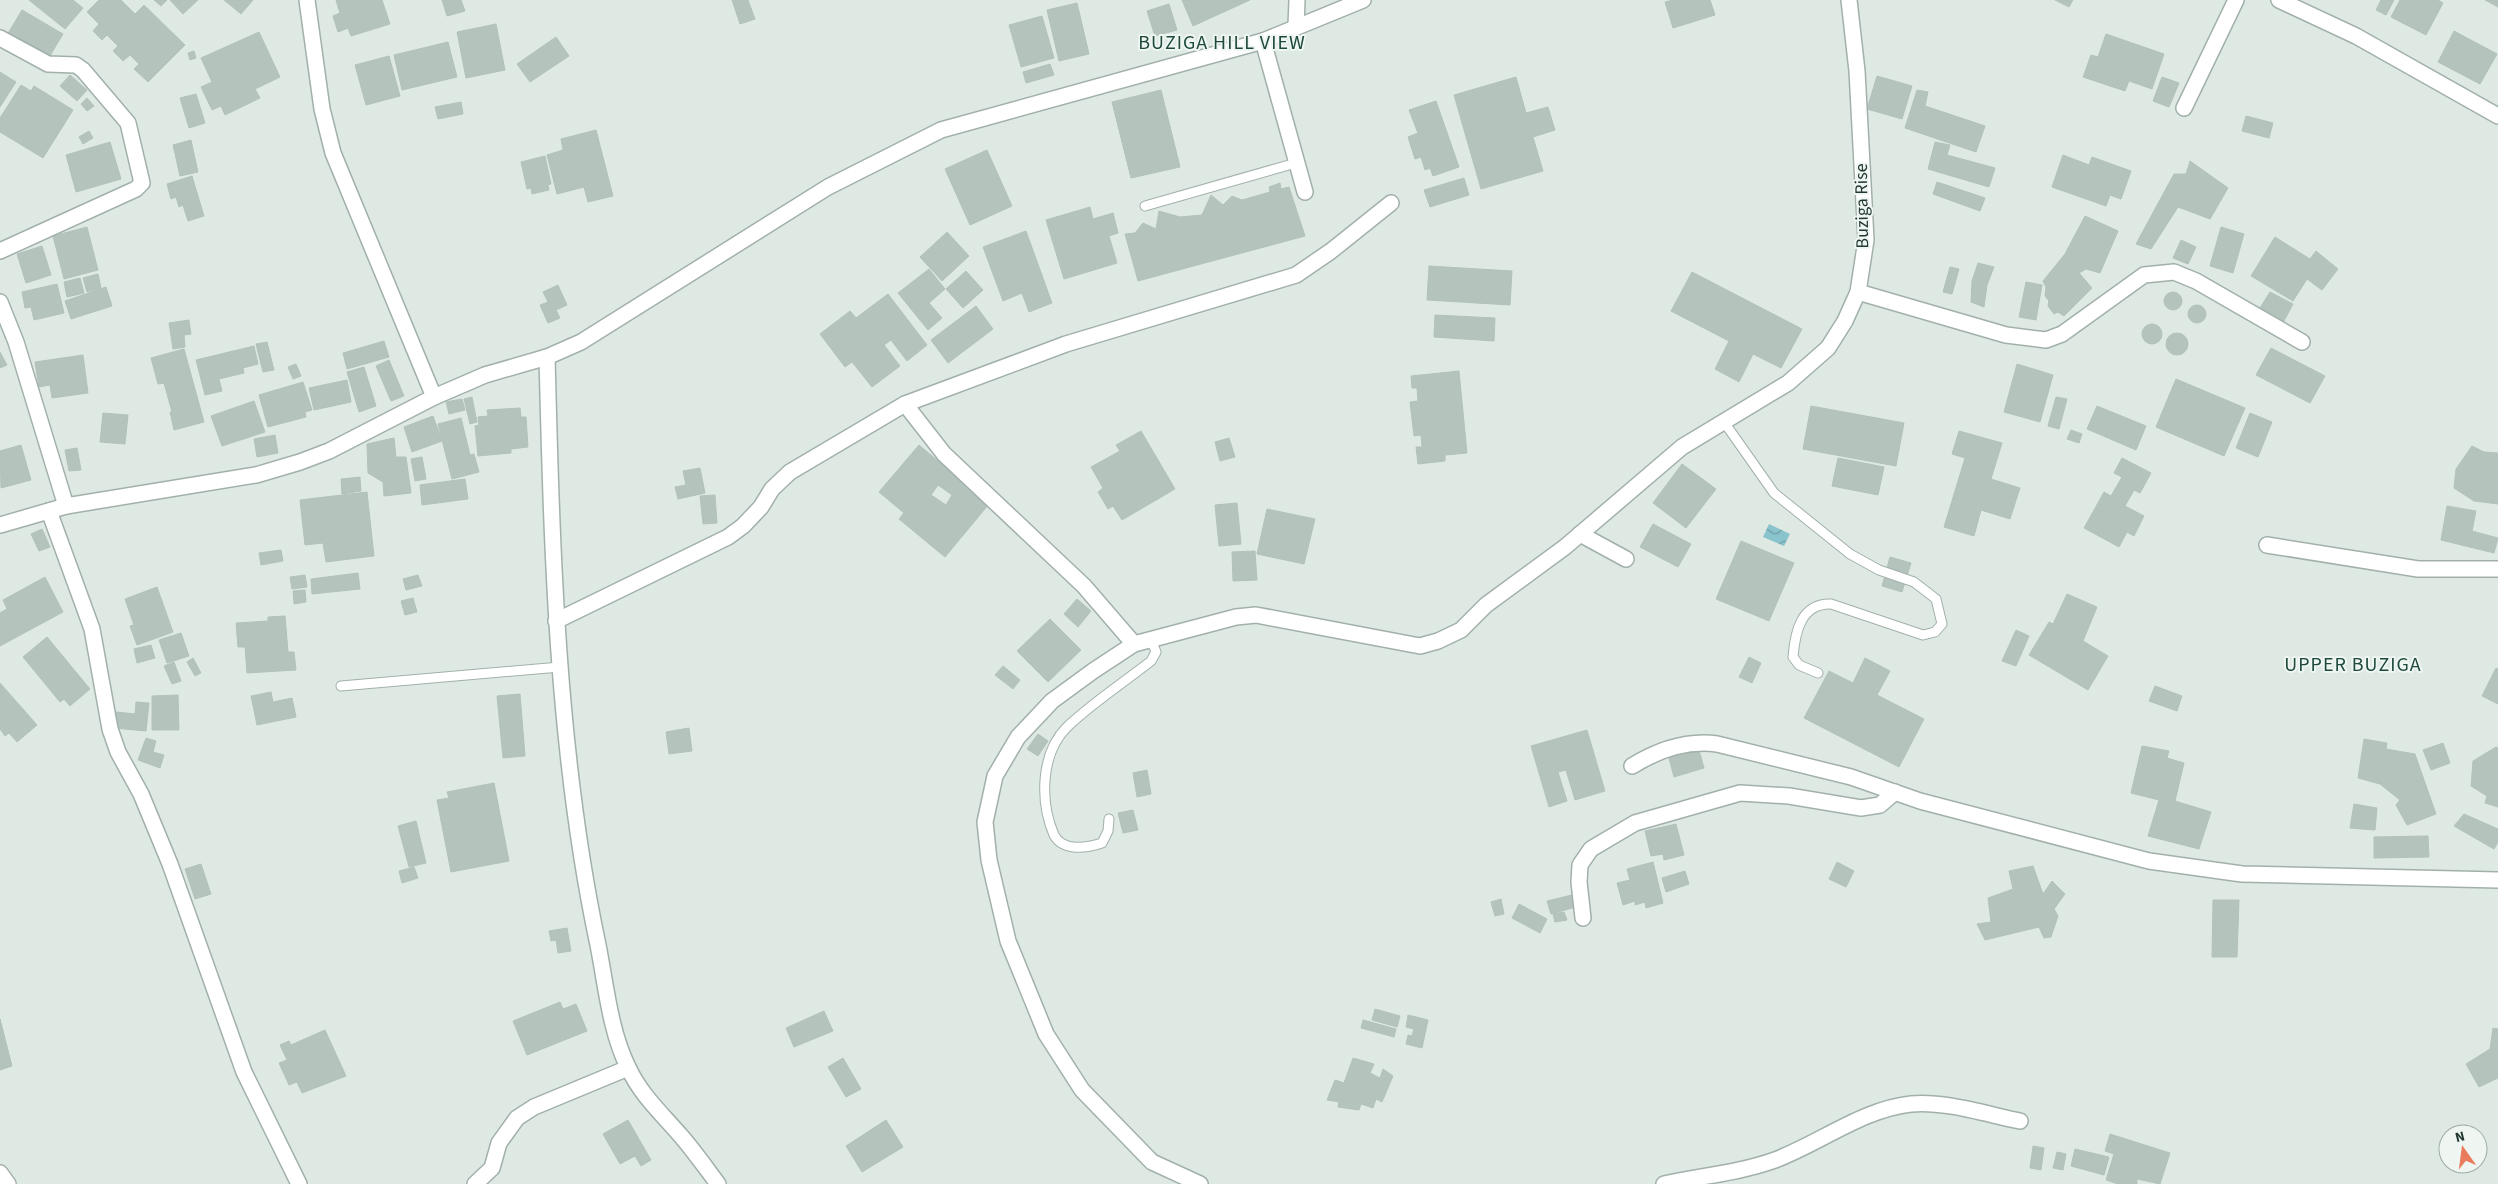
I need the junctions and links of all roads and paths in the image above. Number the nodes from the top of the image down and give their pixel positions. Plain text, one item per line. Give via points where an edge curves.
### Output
1 (307, 0) edge
2 (1297, 0) edge
3 (1363, 0) edge
4 (1849, 0) edge
5 (2236, 0) edge
6 (2279, 0) edge
7 (1296, 26) junction
8 (0, 38) edge
9 (1263, 41) junction
10 (2184, 108) dead end
11 (2498, 116) edge
12 (1296, 162) junction
13 (1305, 192) dead end
14 (1391, 203) dead end
15 (1144, 206) dead end
16 (0, 250) edge
17 (1858, 292) junction
18 (0, 302) edge
19 (2302, 342) dead end
20 (547, 357) junction
21 (434, 397) junction
22 (905, 404) junction
23 (1724, 422) junction
24 (66, 506) junction
25 (49, 511) junction
26 (0, 525) edge
27 (1580, 534) junction
28 (2267, 545) dead end
29 (1626, 560) dead end
30 (2498, 570) edge
31 (556, 621) junction
32 (1152, 640) junction
33 (1134, 644) junction
34 (560, 667) junction
35 (1818, 673) dead end
36 (341, 686) dead end
37 (1632, 766) dead end
38 (1895, 792) junction
39 (1109, 819) dead end
40 (2498, 880) edge
41 (1583, 918) dead end
42 (628, 1068) junction
43 (2020, 1121) dead end
44 (0, 1173) edge
45 (8, 1184) edge
46 (299, 1184) edge
47 (475, 1184) edge
48 (718, 1184) edge
49 (1200, 1184) edge
50 (1664, 1184) edge

1 - 21 street via 326,133
2 - 7 street
3 - 7 street
4 - 17 street, Buziga Rise via 1857,72 1866,240
5 - 10 street
6 - 11 street via 2356,36
7 - 9 street
8 - 16 street via 48,64 76,65 83,70 128,124 142,183 128,193
9 - 12 street
9 - 20 street via 940,130 828,187 581,342
12 - 13 street
12 - 15 lane
14 - 22 street via 1296,276 1066,344
17 - 19 street via 2006,335 2046,340 2062,334 2144,275 2174,272
17 - 23 street, Buziga Rise via 1828,348 1788,383
18 - 24 street via 16,342
20 - 21 street via 485,375
20 - 31 street
21 - 24 street via 329,451 277,469
22 - 31 street via 790,472 743,526 728,537
22 - 33 street via 944,454 1084,586
23 - 27 street, Buziga Rise via 1682,447
23 - 35 lane via 1774,493 1850,554 1879,570 1914,582 1936,599 1942,624 1935,632 1923,635 1831,604 1810,608 1803,616 1792,657 1798,665
24 - 25 street
25 - 26 street
25 - 46 street via 92,629 110,729 118,752 141,794 170,864 244,1072
27 - 29 street
27 - 32 street, Buziga Rise via 1486,605 1461,630 1420,646 1256,616 1236,617
28 - 30 street via 2418,570
31 - 34 street
32 - 33 street, Buziga Rise
32 - 39 lane via 1156,652 1151,661 1066,728 1052,750 1044,797 1056,839 1069,847 1090,847 1102,843
33 - 49 street, Buziga Rise via 1052,701 1018,737 995,776 985,822 989,860 1008,942 1046,1034 1082,1090 1152,1162
34 - 36 lane
34 - 42 street via 569,766 592,917 619,1045
37 - 38 street via 1654,753 1701,742 1851,777
38 - 40 street via 2148,861 2216,871 2261,875
38 - 41 street via 1880,805 1861,808 1790,796 1740,793 1635,823 1591,849 1580,865
42 - 47 street via 534,1107 516,1118 499,1143 492,1168
42 - 48 street via 645,1096
43 - 50 street via 1930,1104 1909,1104 1868,1116 1774,1160
44 - 45 street

